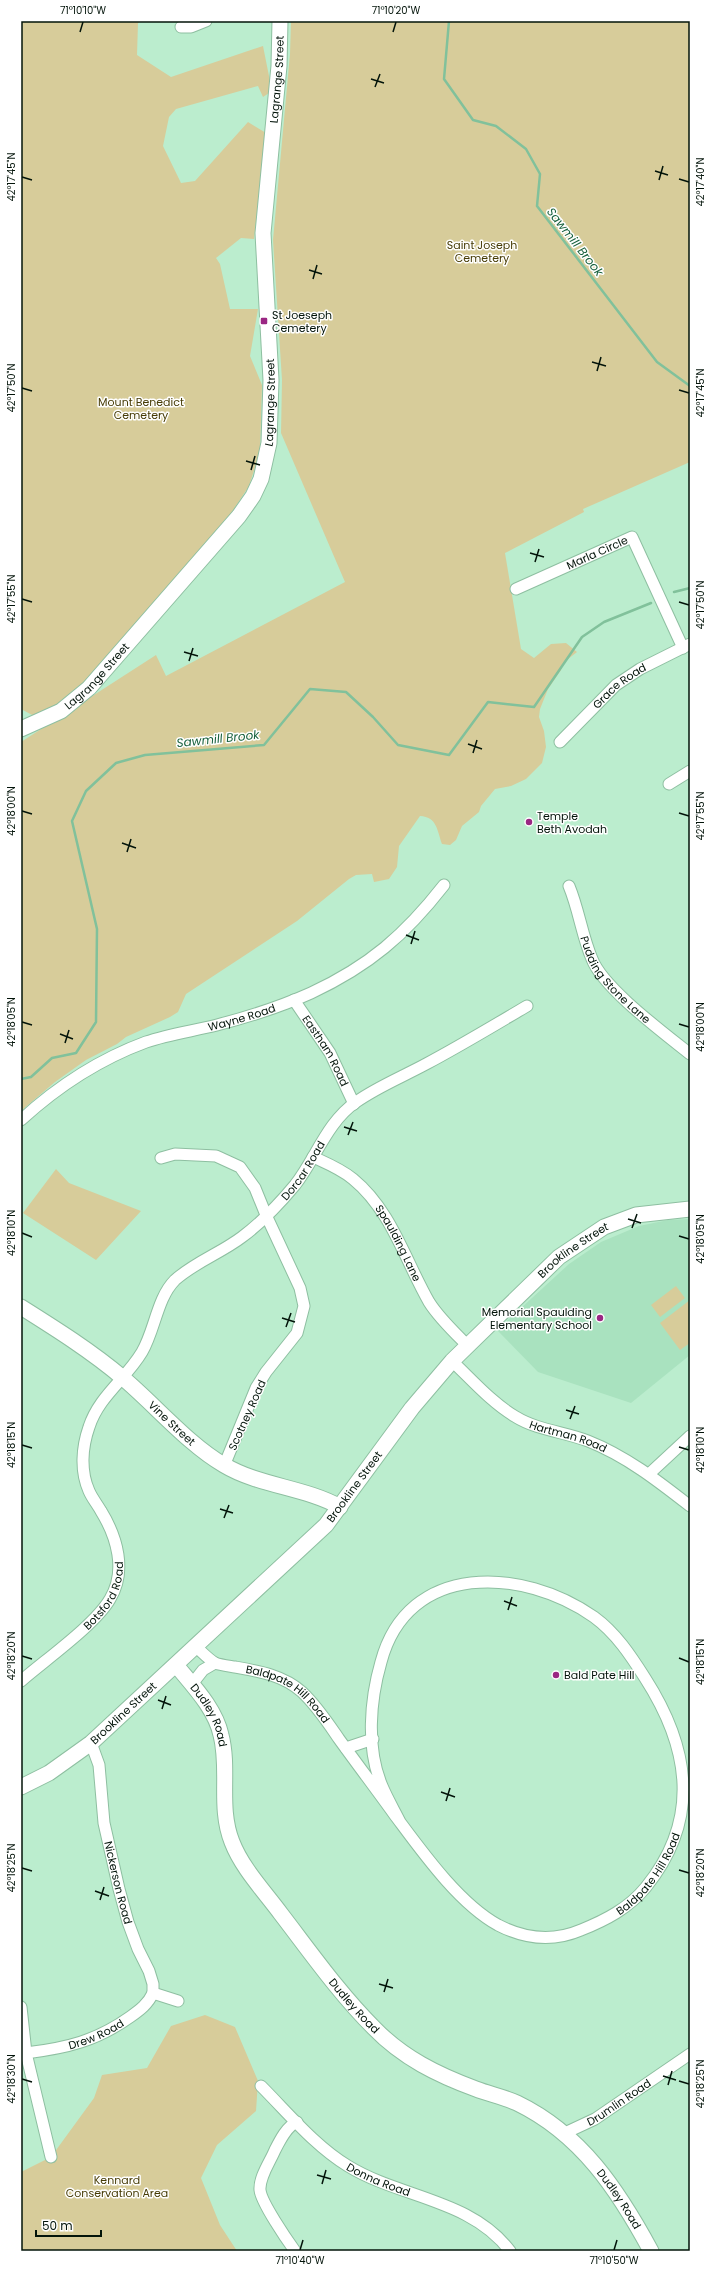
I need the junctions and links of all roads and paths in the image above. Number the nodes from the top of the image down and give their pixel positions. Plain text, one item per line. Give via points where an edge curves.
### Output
1 (206, 21) edge
2 (280, 21) edge
3 (181, 27) dead end
4 (516, 589) dead end
5 (686, 646) edge
6 (21, 729) edge
7 (560, 742) dead end
8 (690, 772) edge
9 (669, 784) dead end
10 (444, 885) dead end
11 (570, 886) dead end
12 (294, 1000) junction
13 (527, 1006) dead end
14 (690, 1054) edge
15 (354, 1104) junction
16 (21, 1120) edge
17 (313, 1157) junction
18 (161, 1158) dead end
19 (690, 1209) edge
20 (266, 1216) junction
21 (21, 1307) edge
22 (467, 1345) junction
23 (452, 1361) junction
24 (123, 1378) junction
25 (690, 1436) edge
26 (224, 1466) junction
27 (649, 1474) junction
28 (690, 1506) edge
29 (340, 1507) junction
30 (194, 1646) junction
31 (215, 1663) junction
32 (176, 1665) junction
33 (21, 1681) edge
34 (192, 1684) junction
35 (372, 1739) junction
36 (91, 1743) junction
37 (346, 1748) junction
38 (21, 1787) edge
39 (400, 1822) junction
40 (153, 1993) junction
41 (178, 2001) dead end
42 (21, 2007) edge
43 (26, 2053) junction
44 (690, 2054) edge
45 (261, 2086) dead end
46 (297, 2122) junction
47 (565, 2133) junction
48 (51, 2157) dead end
49 (295, 2251) edge
50 (510, 2251) edge
51 (651, 2251) edge

1 - 3 street via 191,27
2 - 6 main road, Lagrange Street via 279,66 263,233 271,390 269,443 264,473 243,511 95,682 67,707
4 - 5 street, Marla Circle via 632,536
5 - 7 street, Grace Road via 640,669 616,686
8 - 9 street
10 - 12 street, Wayne Road via 394,942 357,968
11 - 14 street, Pudding Stone Lane via 592,960 599,972 623,998
12 - 15 street, Eastham Road via 330,1053
12 - 16 street, Wayne Road via 217,1025 146,1042 76,1076 48,1095
13 - 15 street, Dorcar Road
15 - 17 street, Dorcar Road via 335,1124
17 - 20 street, Dorcar Road via 296,1184
17 - 22 street, Spaulding Lane via 352,1178 379,1208 430,1302
18 - 20 street, Scotney Road via 175,1154 196,1154 228,1160 240,1168 255,1188
19 - 22 main road, Brookline Street via 636,1215 604,1227 559,1257
20 - 24 street, Dorcar Road via 242,1237 176,1280 168,1289 143,1350
20 - 26 street, Scotney Road via 292,1269 304,1306 298,1333 256,1388
21 - 24 main road, Vine Street
22 - 23 main road, Brookline Street
23 - 27 street, Hartman Road via 516,1417 535,1426 589,1442 618,1455
23 - 29 main road, Brookline Street via 412,1408
24 - 26 main road, Vine Street via 196,1445
24 - 33 street, Botsford Road via 108,1392 95,1411 88,1429 83,1468 90,1492 110,1527 116,1544 119,1574 115,1589 97,1615
25 - 27 street
26 - 29 main road, Vine Street via 326,1499
27 - 28 street, Hartman Road
29 - 30 main road, Brookline Street via 326,1525
30 - 31 street, Baldpate Hill Road
30 - 32 main road, Brookline Street
31 - 34 street via 203,1670
31 - 37 street, Baldpate Hill Road via 263,1672 294,1685 305,1694
32 - 34 main road, Dudley Road
32 - 36 main road, Brookline Street
34 - 47 main road, Dudley Road via 210,1710 222,1736 224,1809 227,1826 238,1854 348,2000 375,2030 412,2060 436,2073 515,2102
35 - 37 street
35 - 39 street, Baldpate Hill Road via 381,1785
35 - 39 street, Baldpate Hill Road via 375,1681 387,1643 402,1619 414,1605 429,1594 466,1583 500,1582 538,1590 568,1603 594,1617 615,1636 654,1692 680,1755 683,1810 678,1831 663,1864 636,1900 598,1924 573,1934 548,1939 520,1934 484,1915 456,1890
36 - 38 main road, Brookline Street via 49,1773
36 - 40 street, Nickerson Road via 99,1765 104,1823 119,1890 138,1949 149,1971
37 - 39 street, Baldpate Hill Road
40 - 41 street
40 - 43 street, Drew Road via 150,2001 140,2010 97,2038 76,2045
42 - 43 street
43 - 48 street
44 - 47 street, Drumlin Road via 596,2119
45 - 46 street, Donna Road
46 - 49 street via 292,2123 280,2140 261,2181 260,2191
46 - 50 street, Donna Road via 333,2157 349,2167 448,2206 473,2219
47 - 51 main road, Dudley Road via 610,2182

